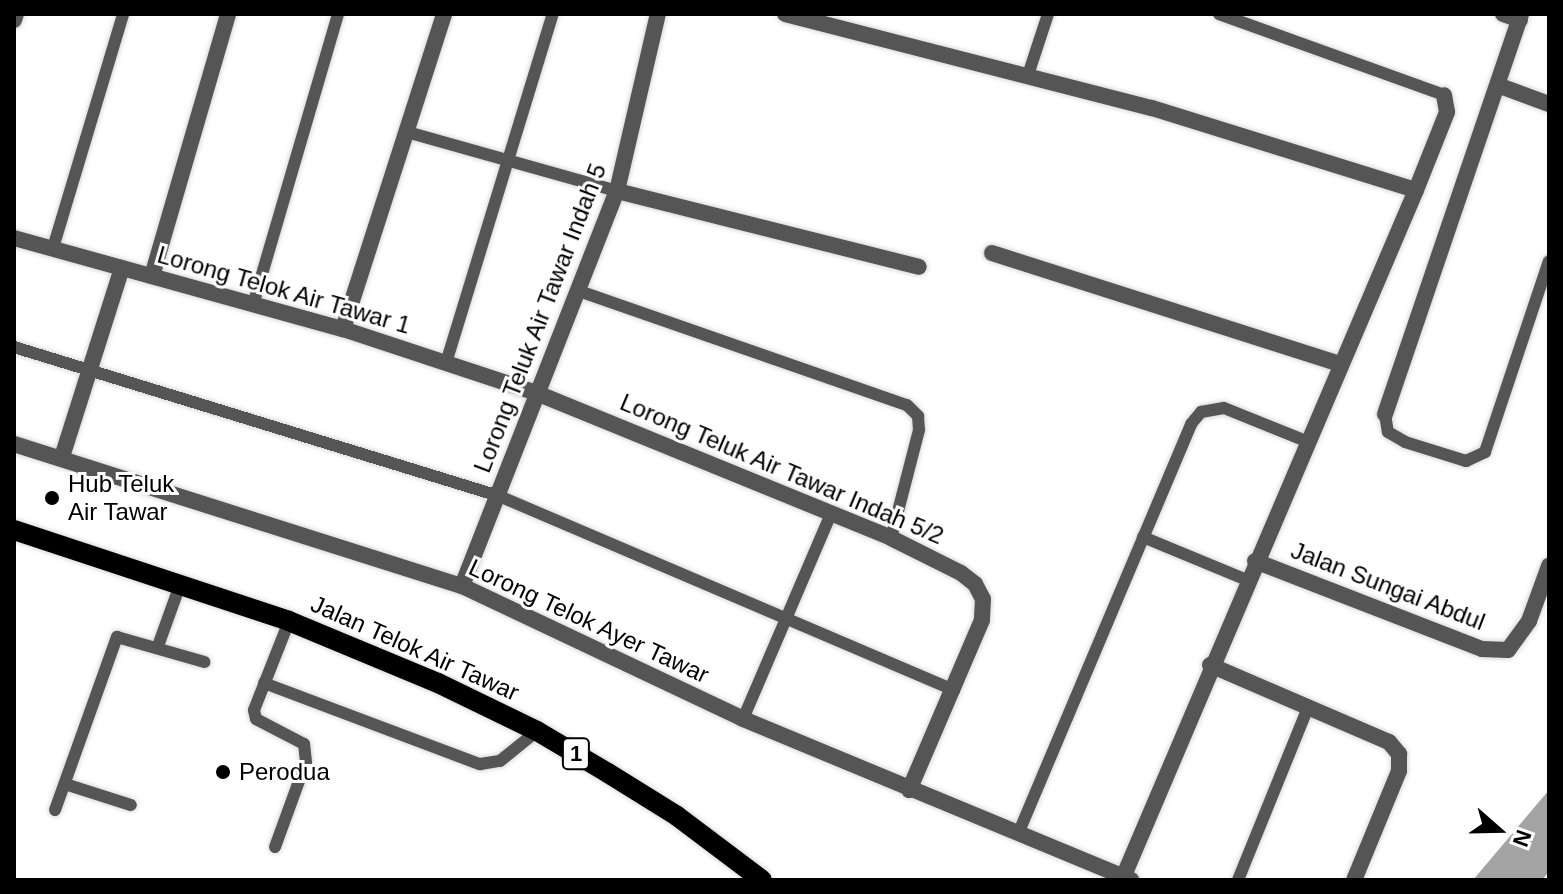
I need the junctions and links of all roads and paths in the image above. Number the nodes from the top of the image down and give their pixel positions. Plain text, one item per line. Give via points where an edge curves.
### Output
1 (123, 14) edge
2 (228, 14) edge
3 (338, 14) edge
4 (444, 14) edge
5 (553, 14) edge
6 (658, 14) edge
7 (785, 14) edge
8 (1048, 14) edge
9 (1219, 14) edge
10 (1515, 16) edge
11 (1028, 75) junction
12 (1500, 86) junction
13 (1444, 95) joint
14 (1549, 104) edge
15 (407, 132) junction
16 (508, 161) junction
17 (1416, 190) junction
18 (617, 191) junction
19 (14, 238) edge
20 (53, 248) junction
21 (992, 253) dead end
22 (1549, 261) edge
23 (919, 267) dead end
24 (122, 268) junction
25 (152, 276) junction
26 (579, 291) junction
27 (253, 305) junction
28 (343, 329) junction
29 (14, 347) edge
30 (446, 363) junction
31 (1340, 364) junction
32 (90, 367) junction
33 (539, 394) junction
34 (1385, 414) joint
35 (1306, 441) junction
36 (14, 444) edge
37 (62, 457) junction
38 (499, 496) junction
39 (831, 514) junction
40 (14, 530) edge
41 (1143, 537) junction
42 (891, 538) junction
43 (1255, 561) junction
44 (1549, 566) edge
45 (1247, 580) junction
46 (181, 582) junction
47 (462, 586) junction
48 (786, 618) junction
49 (289, 621) junction
50 (158, 646) junction
51 (204, 662) dead end
52 (1210, 665) junction
53 (264, 683) junction
54 (954, 690) junction
55 (1308, 708) junction
56 (743, 719) junction
57 (537, 731) junction
58 (65, 784) junction
59 (909, 790) junction
60 (131, 805) dead end
61 (55, 810) dead end
62 (1018, 834) junction
63 (275, 847) dead end
64 (1125, 879) edge
65 (762, 880) edge
66 (1238, 880) edge
67 (1354, 880) edge

1 - 20 lane
2 - 25 street
3 - 27 lane
4 - 15 street
5 - 16 lane
6 - 18 street, Lorong Teluk Air Tawar Indah 5
7 - 11 street
8 - 11 lane
9 - 13 lane
10 - 12 street
11 - 17 street
12 - 14 street
12 - 34 street
13 - 17 street via 1447,112
15 - 16 lane
15 - 28 street
16 - 18 lane
16 - 30 lane
17 - 31 street
18 - 23 street
18 - 26 street, Lorong Teluk Air Tawar Indah 5
19 - 20 street, Lorong Telok Air Tawar 1
20 - 24 street, Lorong Telok Air Tawar 1
21 - 31 street
22 - 34 lane via 1485,452 1466,461 1405,442 1388,432
24 - 25 street, Lorong Telok Air Tawar 1
24 - 32 street
25 - 27 street, Lorong Telok Air Tawar 1
26 - 33 street, Lorong Teluk Air Tawar Indah 5
26 - 42 lane via 907,405 918,416 919,430
27 - 28 street, Lorong Telok Air Tawar 1
28 - 30 street, Lorong Telok Air Tawar 1
29 - 32 lane
30 - 33 street, Lorong Telok Air Tawar 1
31 - 35 street
32 - 37 street
32 - 38 lane
33 - 38 street, Lorong Teluk Air Tawar Indah 5
33 - 39 street, Lorong Teluk Air Tawar Indah 5/2
35 - 41 lane via 1224,408 1201,412 1182,442
35 - 43 street
36 - 37 street, Lorong Telok Ayer Tawar
37 - 47 street, Lorong Telok Ayer Tawar
38 - 47 street, Lorong Teluk Air Tawar Indah 5
38 - 48 lane
39 - 42 street, Lorong Teluk Air Tawar Indah 5/2
39 - 48 lane
40 - 46 main road, Jalan Telok Air Tawar / 1
41 - 45 lane
41 - 62 lane
42 - 54 street, Lorong Teluk Air Tawar Indah 5/2 via 961,573 983,599 982,620
43 - 44 street, Jalan Sungai Abdul via 1482,649 1508,650 1529,621
43 - 45 street
45 - 52 street
46 - 49 main road, Jalan Telok Air Tawar / 1
46 - 50 lane
47 - 56 street, Lorong Telok Ayer Tawar
48 - 54 lane
48 - 56 lane
49 - 53 lane
49 - 57 main road, Jalan Telok Air Tawar / 1 via 375,653
50 - 51 lane
50 - 58 lane via 117,637
52 - 55 street
52 - 64 street
53 - 57 lane via 480,764 500,761
53 - 63 lane via 256,719 304,744 306,762
54 - 59 street, Lorong Teluk Air Tawar Indah 5/2
55 - 66 lane
55 - 67 street via 1389,742 1399,754 1399,771
56 - 59 street, Lorong Telok Ayer Tawar
57 - 65 main road, Jalan Telok Air Tawar / 1 via 677,816
58 - 60 lane
58 - 61 lane
59 - 62 street, Lorong Telok Ayer Tawar
62 - 64 street, Lorong Telok Ayer Tawar

